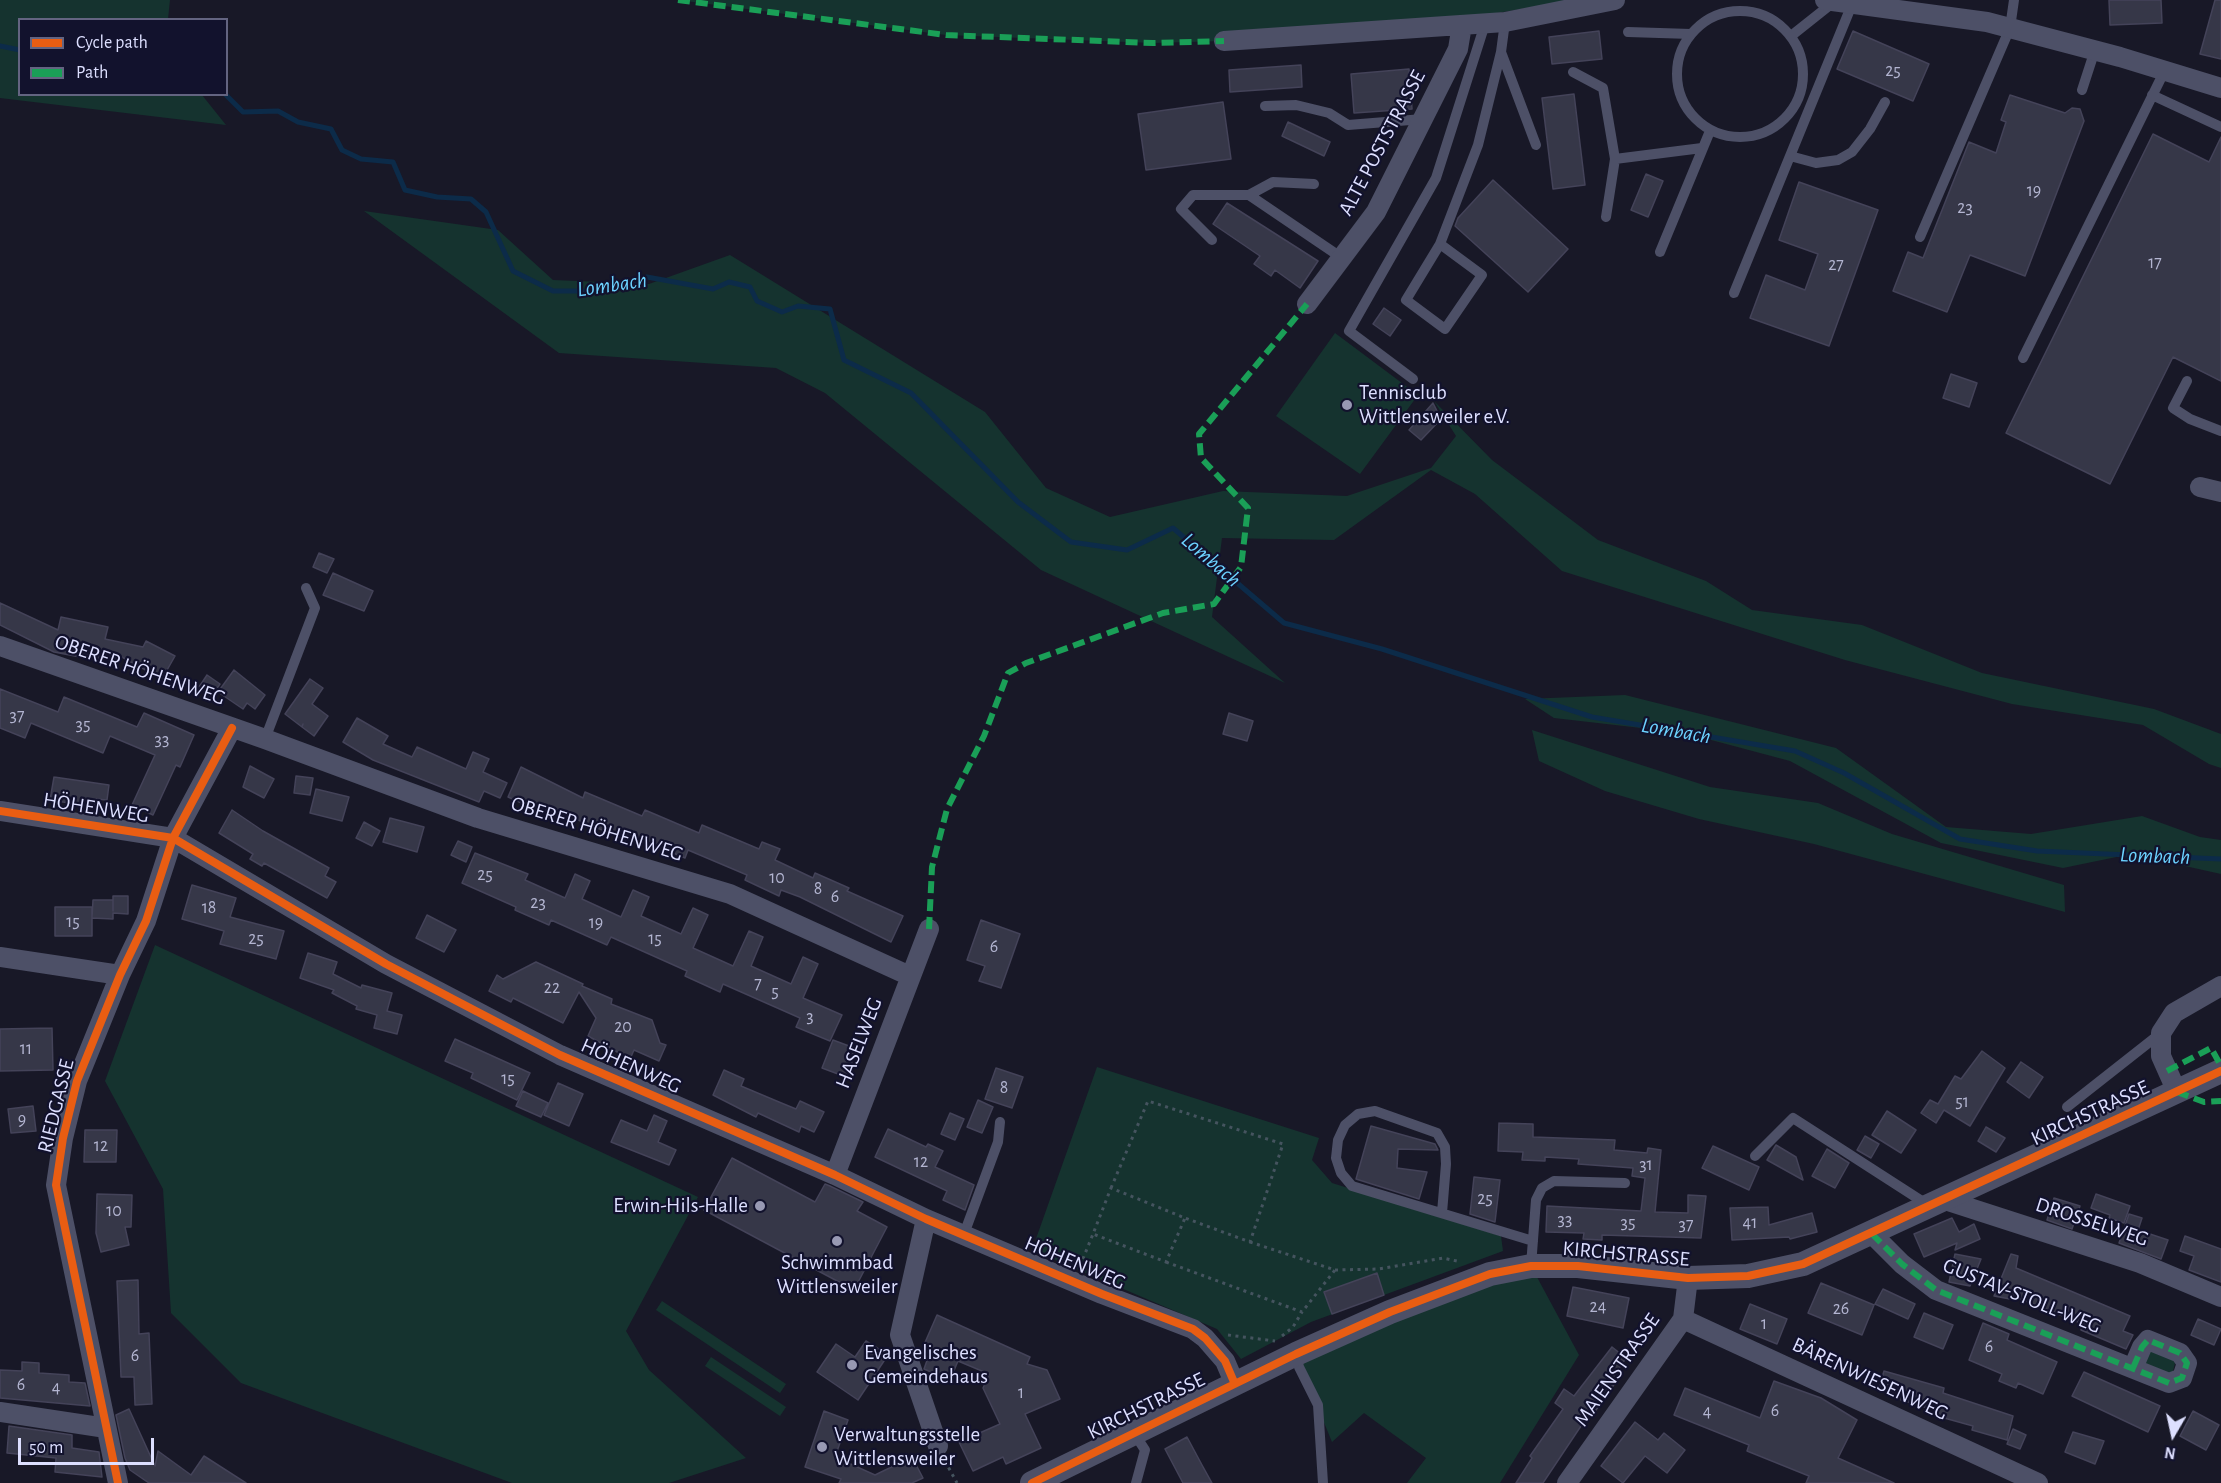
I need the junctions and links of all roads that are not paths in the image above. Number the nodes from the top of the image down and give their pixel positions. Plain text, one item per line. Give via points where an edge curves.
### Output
1 (1616, 0) edge
2 (1825, 0) edge
3 (2014, 0) edge
4 (1844, 2) edge
5 (1505, 22) junction
6 (1485, 24) junction
7 (1462, 25) junction
8 (2010, 28) junction
9 (1628, 32) dead end
10 (1691, 34) junction
11 (1791, 36) junction
12 (1224, 41) dead end
13 (2095, 50) junction
14 (1501, 52) junction
15 (2165, 70) junction
16 (1573, 72) dead end
17 (2221, 88) edge
18 (2082, 90) dead end
19 (2152, 95) junction
20 (1885, 102) dead end
21 (1265, 106) dead end
22 (1423, 119) junction
23 (2221, 127) edge
24 (1710, 131) junction
25 (1536, 145) dead end
26 (1702, 148) junction
27 (1790, 156) junction
28 (1615, 159) junction
29 (1314, 183) dead end
30 (1248, 195) junction
31 (1606, 217) dead end
32 (1920, 237) dead end
33 (1212, 240) dead end
34 (1440, 244) junction
35 (1660, 252) dead end
36 (1342, 258) junction
37 (1734, 293) dead end
38 (1307, 304) dead end
39 (2023, 358) dead end
40 (1413, 380) dead end
41 (2187, 381) dead end
42 (2221, 431) edge
43 (2200, 487) dead end
44 (2221, 492) edge
45 (306, 588) dead end
46 (0, 646) edge
47 (232, 728) junction
48 (266, 739) junction
49 (0, 811) edge
50 (173, 838) junction
51 (929, 929) dead end
52 (0, 957) edge
53 (120, 975) junction
54 (910, 976) junction
55 (2221, 986) edge
56 (2161, 1033) junction
57 (2221, 1071) edge
58 (2177, 1092) junction
59 (2067, 1107) dead end
60 (1000, 1122) dead end
61 (1755, 1156) dead end
62 (835, 1175) junction
63 (1625, 1183) dead end
64 (1938, 1203) junction
65 (1442, 1213) junction
66 (927, 1219) junction
67 (964, 1234) junction
68 (1872, 1234) junction
69 (1533, 1241) junction
70 (1531, 1266) junction
71 (1688, 1278) junction
72 (2221, 1297) edge
73 (1683, 1319) junction
74 (1296, 1354) junction
75 (2133, 1368) dead end
76 (1234, 1382) junction
77 (0, 1412) edge
78 (106, 1428) junction
79 (1134, 1433) junction
80 (938, 1446) road end
81 (1572, 1481) edge
82 (118, 1483) edge
83 (1032, 1483) edge
84 (1136, 1483) edge
85 (1323, 1483) edge
86 (2038, 1483) edge

1 - 5 street
2 - 4 street
3 - 8 lane
4 - 8 street
4 - 11 lane
4 - 27 lane
5 - 6 street
5 - 14 lane
6 - 7 street
6 - 40 lane via 1436,178 1349,332
7 - 12 street
7 - 22 street, ALTE POSTSTRASSE via 1458,49
8 - 13 street
8 - 32 lane
9 - 10 lane
10 - 11 lane via 1713,16 1741,10 1769,17
10 - 24 lane via 1680,53 1676,75 1680,98 1692,117
11 - 24 lane via 1803,62 1802,90 1789,115 1766,133 1738,138
13 - 15 street
13 - 18 lane
14 - 25 lane
14 - 34 lane via 1478,145
15 - 17 street
15 - 19 lane
16 - 28 lane via 1603,88
19 - 23 lane
19 - 39 lane
20 - 27 lane via 1852,152 1838,160 1816,164
21 - 22 lane via 1296,105 1329,112 1348,124
22 - 36 street, ALTE POSTSTRASSE via 1376,212
24 - 26 lane
26 - 28 lane
26 - 35 lane
27 - 37 lane
28 - 31 lane
29 - 30 lane via 1273,182
30 - 33 lane via 1193,195 1181,209
30 - 36 lane
34 - 34 lane via 1482,275 1445,329 1406,300
36 - 38 street, ALTE POSTSTRASSE
41 - 42 lane via 2173,408
43 - 44 street
45 - 48 lane via 315,608
46 - 47 street, OBERER HÖHENWEG
47 - 48 street, OBERER HÖHENWEG
47 - 50 street, RIEDGASSE
48 - 54 street, OBERER HÖHENWEG via 478,818 730,894
49 - 50 street, HÖHENWEG
50 - 53 street, RIEDGASSE via 146,921
50 - 62 street, HÖHENWEG via 386,964 560,1055
51 - 54 street, HASELWEG
52 - 53 street
53 - 78 street, RIEDGASSE via 77,1081 57,1185
54 - 62 street, HASELWEG
55 - 56 street via 2174,1013
56 - 58 street via 2161,1056
56 - 59 lane
57 - 58 street, KIRCHSTRASSE
58 - 64 street, KIRCHSTRASSE
60 - 67 lane via 999,1142
61 - 64 lane via 1793,1118
62 - 66 street, HÖHENWEG
63 - 69 lane, KIRCHSTRASSE via 1554,1181 1542,1188 1536,1200
64 - 68 street, KIRCHSTRASSE
64 - 72 street, DROSSELWEG via 2140,1263
65 - 65 lane via 1352,1186 1341,1173 1336,1158 1345,1125 1358,1114 1375,1111 1437,1133 1446,1155
65 - 69 lane
66 - 67 street, HÖHENWEG
66 - 80 street via 900,1335
67 - 76 street, HÖHENWEG via 1172,1320 1205,1338 1225,1361
68 - 71 street, KIRCHSTRASSE via 1803,1264 1748,1276
68 - 75 street, GUSTAV-STOLL-WEG via 1935,1290
69 - 70 lane, KIRCHSTRASSE
70 - 71 street, KIRCHSTRASSE via 1578,1266
70 - 74 street, KIRCHSTRASSE via 1490,1274
71 - 73 street, MAIENSTRASSE
73 - 81 street, MAIENSTRASSE
73 - 86 street, BÄRENWIESENWEG
74 - 76 street, KIRCHSTRASSE
74 - 85 lane via 1318,1406
76 - 79 street, KIRCHSTRASSE
77 - 78 street
78 - 82 street, RIEDGASSE
79 - 83 street, KIRCHSTRASSE
79 - 84 lane via 1146,1450

